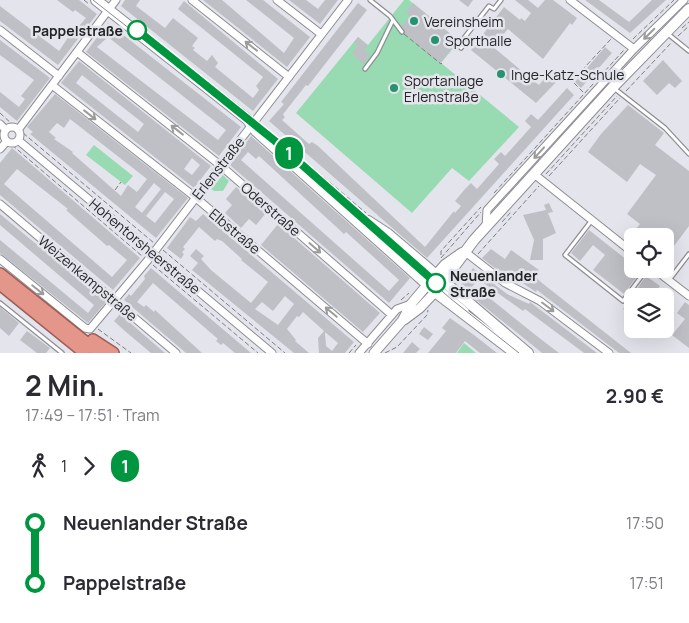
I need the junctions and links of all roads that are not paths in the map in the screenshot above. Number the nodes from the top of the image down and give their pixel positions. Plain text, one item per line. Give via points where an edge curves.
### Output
1 (96, 0) edge
2 (116, 0) edge
3 (192, 0) edge
4 (277, 0) edge
5 (348, 0) edge
6 (370, 0) edge
7 (501, 0) edge
8 (570, 0) edge
9 (679, 2) edge
10 (689, 9) edge
11 (109, 10) junction
12 (393, 20) junction
13 (0, 30) edge
14 (402, 32) road end
15 (321, 34) junction
16 (671, 36) junction
17 (461, 48) dead end
18 (634, 49) junction
19 (689, 51) edge
20 (77, 52) junction
21 (365, 69) dead end
22 (59, 76) junction
23 (289, 77) junction
24 (52, 85) junction
25 (619, 91) junction
26 (252, 124) junction
27 (3, 127) edge
28 (18, 130) junction
29 (18, 140) junction
30 (8, 142) junction
31 (0, 150) edge
32 (689, 154) edge
33 (220, 164) junction
34 (539, 178) junction
35 (195, 198) junction
36 (0, 204) edge
37 (592, 220) junction
38 (486, 226) junction
39 (624, 246) edge
40 (153, 253) junction
41 (468, 254) junction
42 (689, 254) edge
43 (0, 259) edge
44 (0, 274) edge
45 (641, 278) edge
46 (666, 278) edge
47 (669, 280) junction
48 (0, 284) edge
49 (436, 284) junction
50 (689, 296) edge
51 (114, 300) junction
52 (0, 303) edge
53 (411, 304) junction
54 (392, 315) junction
55 (55, 320) junction
56 (402, 322) junction
57 (60, 335) junction
58 (368, 344) junction
59 (62, 353) edge
60 (75, 353) edge
61 (85, 353) edge
62 (99, 353) edge
63 (113, 353) edge
64 (176, 353) edge
65 (272, 353) edge
66 (359, 353) edge
67 (374, 353) edge
68 (515, 353) edge
69 (521, 353) edge
70 (528, 353) edge
71 (609, 353) edge

1 - 11 main road
2 - 11 street
23 -> 3 street
4 - 15 street
5 - 15 street, Erlenstraße
6 - 12 lane
7 - 17 lane via 494,9 489,6 464,38 467,40
8 - 18 street
9 -> 18 street
10 - 16 main road
11 - 20 street
11 - 26 main road
12 - 14 lane
12 - 21 lane
13 - 22 street
15 - 23 street, Erlenstraße
16 - 19 lane
16 - 25 main road
18 -> 38 street via 487,210
20 - 22 street
33 -> 20 street, Oderstraße
22 - 24 street
23 - 26 street, Erlenstraße
24 - 28 street
24 -> 35 street, Elbstraße
25 - 32 lane via 665,128
25 - 34 main road
26 - 33 street, Erlenstraße
26 - 49 main road via 374,230 388,234
27 - 28 street
27 - 30 street
28 - 29 street
29 - 30 street
29 - 40 street, Hohentorsheerstraße
30 - 31 street
33 - 35 street, Erlenstraße
33 -> 54 street, Oderstraße
34 - 37 street
34 - 38 main road
35 - 40 street, Erlenstraße
58 -> 35 street, Elbstraße
36 - 51 street, Weizenkampstraße
37 - 39 street
37 - 45 lane via 565,255 623,301
38 - 41 main road
40 - 51 street, Erlenstraße
40 - 65 street, Hohentorsheerstraße
41 - 49 main road via 445,265
41 -> 71 street via 505,283 540,300
42 - 47 lane
43 -> 51 street, Erlenstraße via 85,328 90,329
44 - 55 highway
46 - 47 street
47 - 50 street
48 - 57 highway
49 - 53 street
49 - 56 street via 420,308
49 - 68 main road
49 - 69 lane
49 - 70 main road
51 - 64 street, Weizenkampstraße
52 - 59 lane
53 - 54 street via 397,309
53 - 56 street
54 - 58 street
55 - 62 highway
55 - 63 highway
56 - 67 street
57 - 60 highway
57 - 61 highway
58 - 66 street

